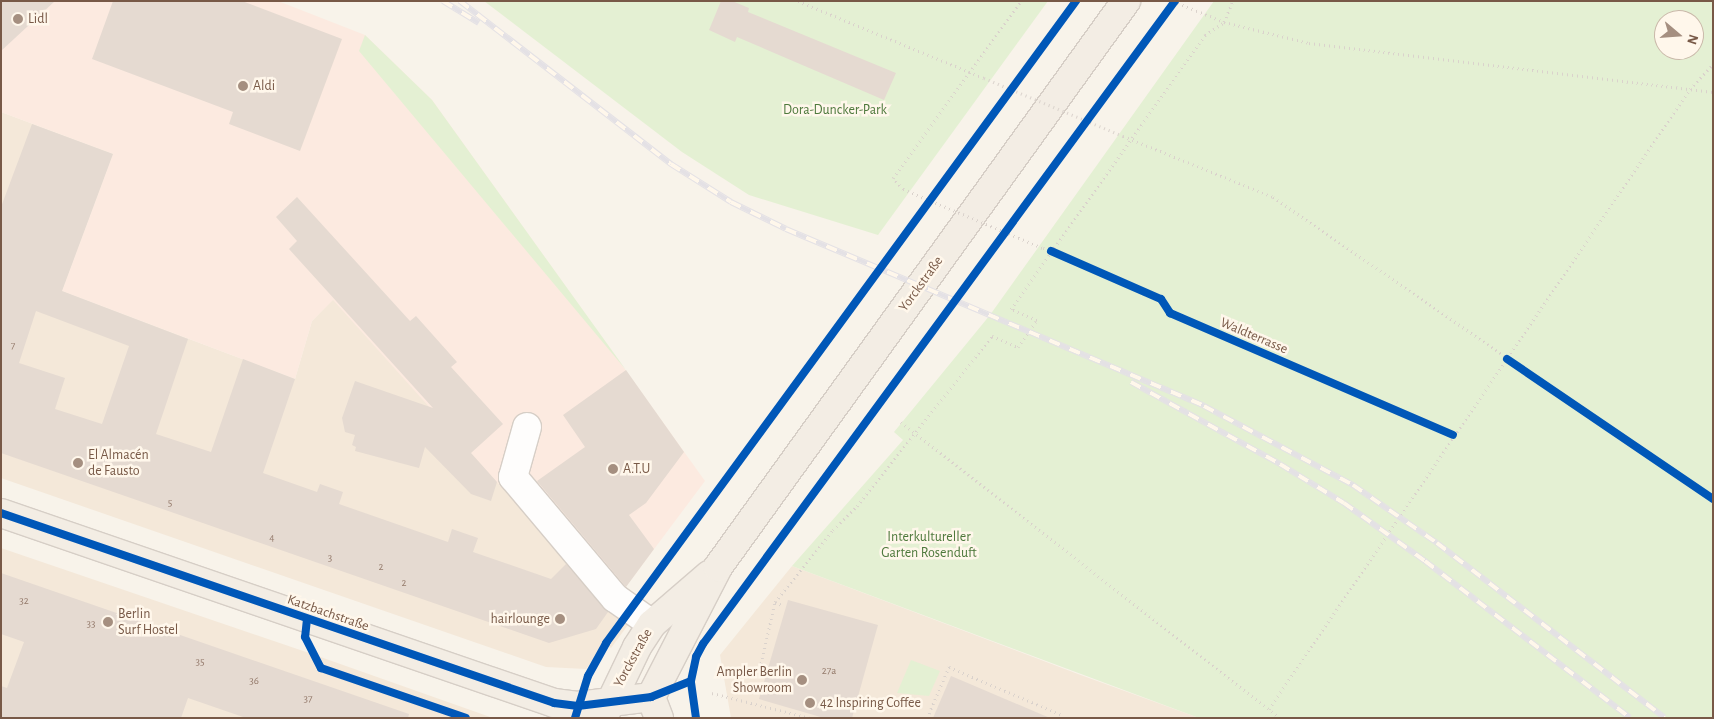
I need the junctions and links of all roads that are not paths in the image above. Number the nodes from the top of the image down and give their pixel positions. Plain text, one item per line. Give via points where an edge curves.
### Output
1 (1126, 1) edge
2 (528, 427) dead end
3 (1, 513) edge
4 (718, 568) junction
5 (652, 624) junction
6 (655, 707) edge
7 (606, 710) edge

1 - 4 main road, Yorckstraße
2 - 5 lane via 513,477 615,598
3 - 7 main road, Katzbachstraße via 554,703
4 - 5 main road, Yorckstraße
4 - 6 main road, Yorckstraße
5 - 7 main road, Yorckstraße
6 - 7 main road, Katzbachstraße

